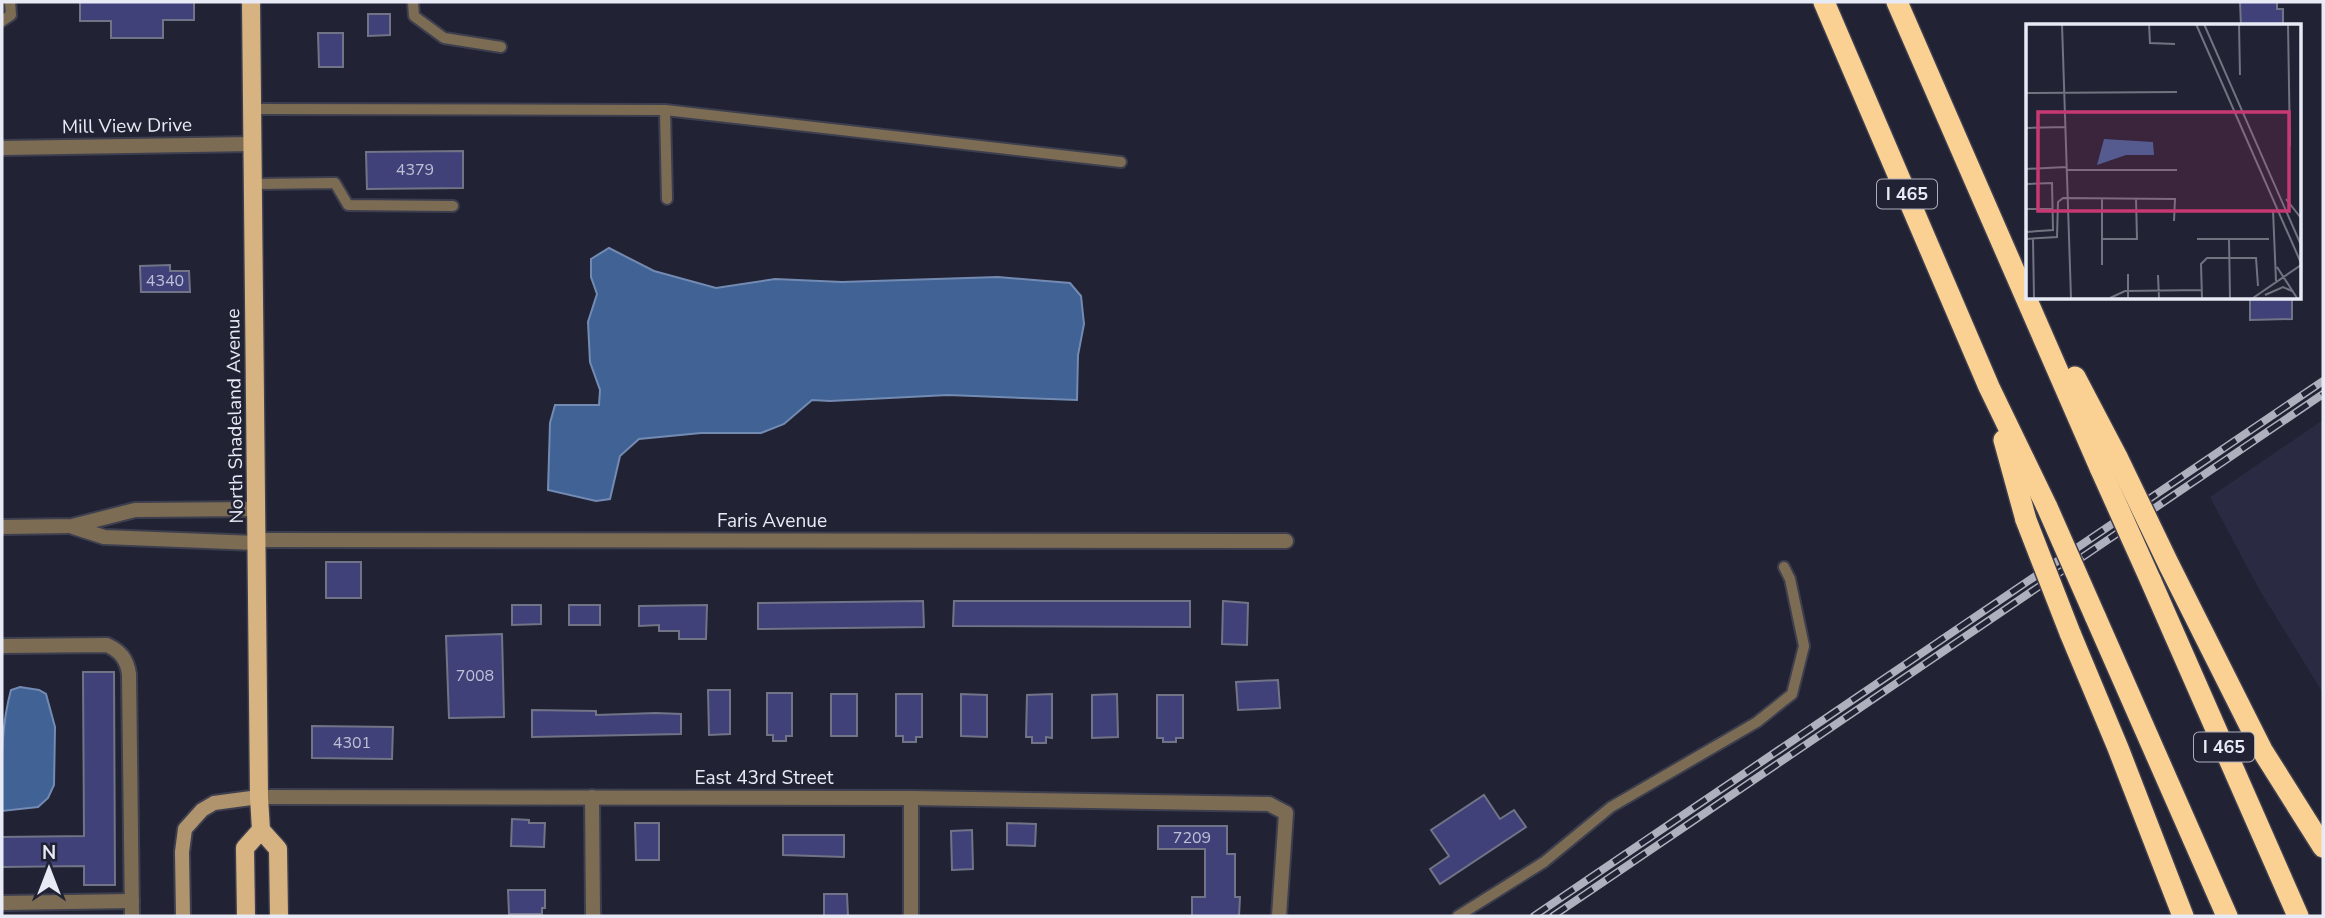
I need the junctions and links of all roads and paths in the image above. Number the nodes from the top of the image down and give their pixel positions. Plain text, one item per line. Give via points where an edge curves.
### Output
1 (10, 2) edge
2 (251, 2) edge
3 (413, 2) edge
4 (1824, 2) edge
5 (1896, 2) edge
6 (2, 20) edge
7 (501, 47) dead end
8 (253, 109) junction
9 (665, 110) junction
10 (253, 144) junction
11 (2, 148) edge
12 (1121, 162) dead end
13 (254, 184) junction
14 (667, 199) dead end
15 (453, 206) dead end
16 (1998, 231) junction
17 (2026, 283) edge
18 (2026, 290) edge
19 (2030, 299) edge
20 (2033, 299) edge
21 (1989, 387) junction
22 (2109, 464) junction
23 (257, 509) junction
24 (72, 526) junction
25 (2, 527) edge
26 (258, 541) junction
27 (1286, 541) dead end
28 (1784, 567) dead end
29 (2, 646) edge
30 (260, 797) junction
31 (592, 797) junction
32 (911, 798) junction
33 (261, 830) junction
34 (2323, 847) edge
35 (132, 901) junction
36 (2, 903) edge
37 (132, 916) edge
38 (183, 916) edge
39 (246, 916) edge
40 (279, 916) edge
41 (593, 916) edge
42 (911, 916) edge
43 (1279, 916) edge
44 (1458, 916) edge
45 (2183, 916) edge
46 (2227, 916) edge
47 (2298, 916) edge

1 - 6 lane via 10,15
2 - 8 main road, North Shadeland Avenue
3 - 7 lane via 414,16 444,38
4 - 21 highway, I 465
5 - 16 highway, I 465
8 - 9 lane
8 - 10 main road, North Shadeland Avenue
9 - 12 lane
9 - 14 lane
10 - 11 street, Mill View Drive
10 - 13 main road, North Shadeland Avenue
13 - 15 lane via 335,183 348,205
13 - 23 main road, North Shadeland Avenue
16 - 17 highway
16 - 18 highway, I 465
19 - 22 highway, I 465
20 - 22 highway
21 - 45 highway, bridge via 2026,520
21 - 46 highway, I 465, bridge via 2047,507
22 - 34 highway, bridge via 2169,565 2262,750
22 - 47 highway, I 465, bridge via 2150,579
23 - 24 street, Faris Avenue via 135,510
23 - 26 main road, North Shadeland Avenue
24 - 25 street, Faris Avenue
24 - 26 street, Faris Avenue via 104,537
26 - 27 street, Faris Avenue
26 - 30 main road, North Shadeland Avenue
28 - 44 lane via 1804,646 1792,694 1757,722 1611,807 1544,862
29 - 35 street via 103,645 125,660 129,674
30 - 31 street, East 43rd Street
30 - 33 main road, North Shadeland Avenue
30 - 38 street via 215,803 185,829
31 - 32 street, East 43rd Street
31 - 41 street
32 - 42 street
32 - 43 street, East 43rd Street via 1269,804 1286,813
33 - 39 main road via 245,848
33 - 40 main road, North Shadeland Avenue via 278,849
35 - 36 street
35 - 37 street

